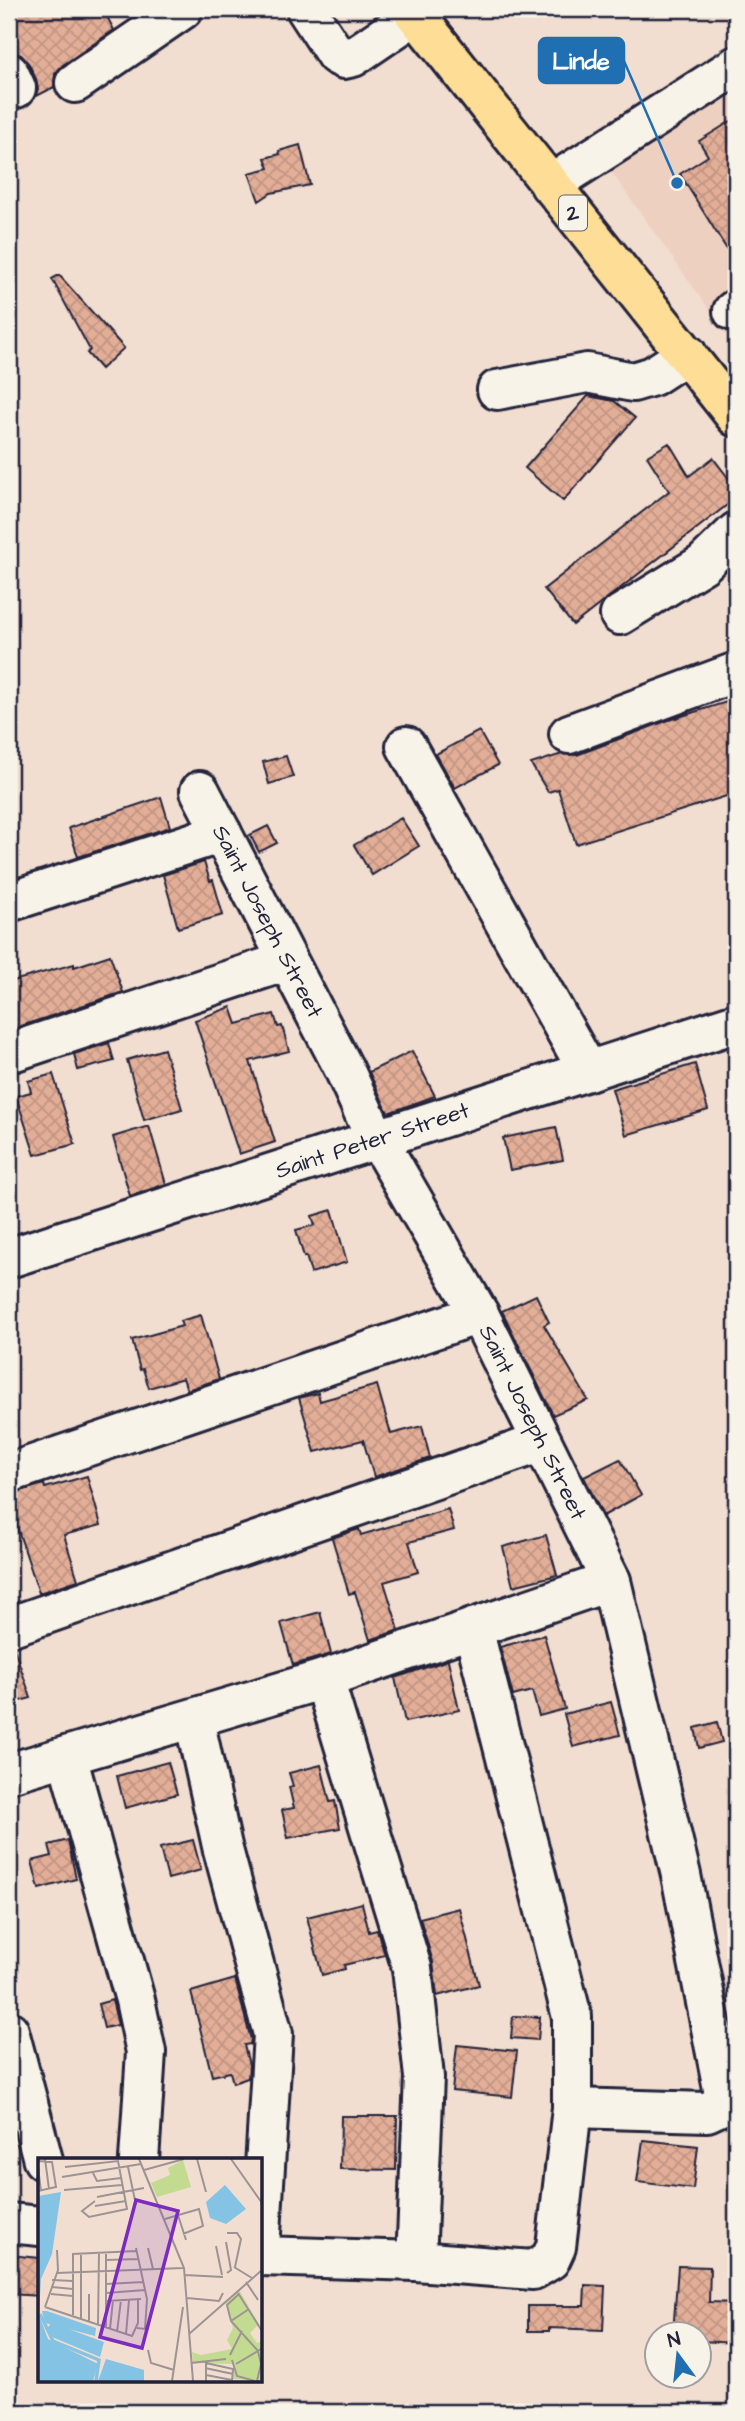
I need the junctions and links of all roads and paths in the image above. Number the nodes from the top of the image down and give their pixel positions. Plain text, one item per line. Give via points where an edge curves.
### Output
1 (183, 9) edge
2 (306, 9) edge
3 (413, 12) edge
4 (736, 66) edge
5 (75, 83) dead end
6 (550, 185) junction
7 (687, 354) junction
8 (497, 390) dead end
9 (736, 417) edge
10 (736, 531) edge
11 (620, 615) dead end
12 (736, 672) edge
13 (569, 734) dead end
14 (405, 746) dead end
15 (200, 791) dead end
16 (222, 833) junction
17 (9, 902) edge
18 (287, 961) junction
19 (736, 1023) edge
20 (9, 1052) edge
21 (588, 1071) junction
22 (377, 1139) junction
23 (9, 1258) edge
24 (479, 1314) junction
25 (542, 1442) junction
26 (9, 1473) edge
27 (611, 1581) junction
28 (9, 1628) edge
29 (473, 1628) junction
30 (324, 1679) junction
31 (194, 1719) junction
32 (67, 1756) junction
33 (9, 1773) edge
34 (9, 2031) edge
35 (572, 2108) junction
36 (42, 2158) edge
37 (139, 2158) edge
38 (262, 2217) edge
39 (9, 2223) edge
40 (38, 2226) edge
41 (262, 2256) edge
42 (416, 2260) junction

1 - 5 street
2 - 3 street via 336,55 344,59
3 - 6 highway, 2
4 - 6 street
6 - 7 highway, 2
7 - 8 street via 653,376 633,382 587,373
7 - 9 highway, 2
10 - 11 street via 703,564
12 - 13 street
14 - 21 street
15 - 16 street, Saint Joseph Street
16 - 17 street
16 - 18 street, Saint Joseph Street
18 - 20 street
18 - 22 street, Saint Joseph Street
19 - 21 street, Saint Peter Street
21 - 22 street, Saint Peter Street
22 - 23 street, Saint Peter Street
22 - 24 street, Saint Joseph Street
24 - 25 street, Saint Joseph Street
24 - 26 street
25 - 27 street, Saint Joseph Street
25 - 28 street
27 - 29 street
27 - 35 street, Saint Joseph Street via 681,1875 724,2094 720,2106 707,2112
29 - 30 street
29 - 35 street via 572,2017
30 - 31 street
30 - 42 street via 412,1968 425,2077
31 - 32 street
31 - 38 street via 222,1846 273,2034
32 - 33 street
32 - 37 street via 146,2052
34 - 36 street
35 - 42 street via 556,2247 550,2260 533,2270
39 - 40 street
41 - 42 street

